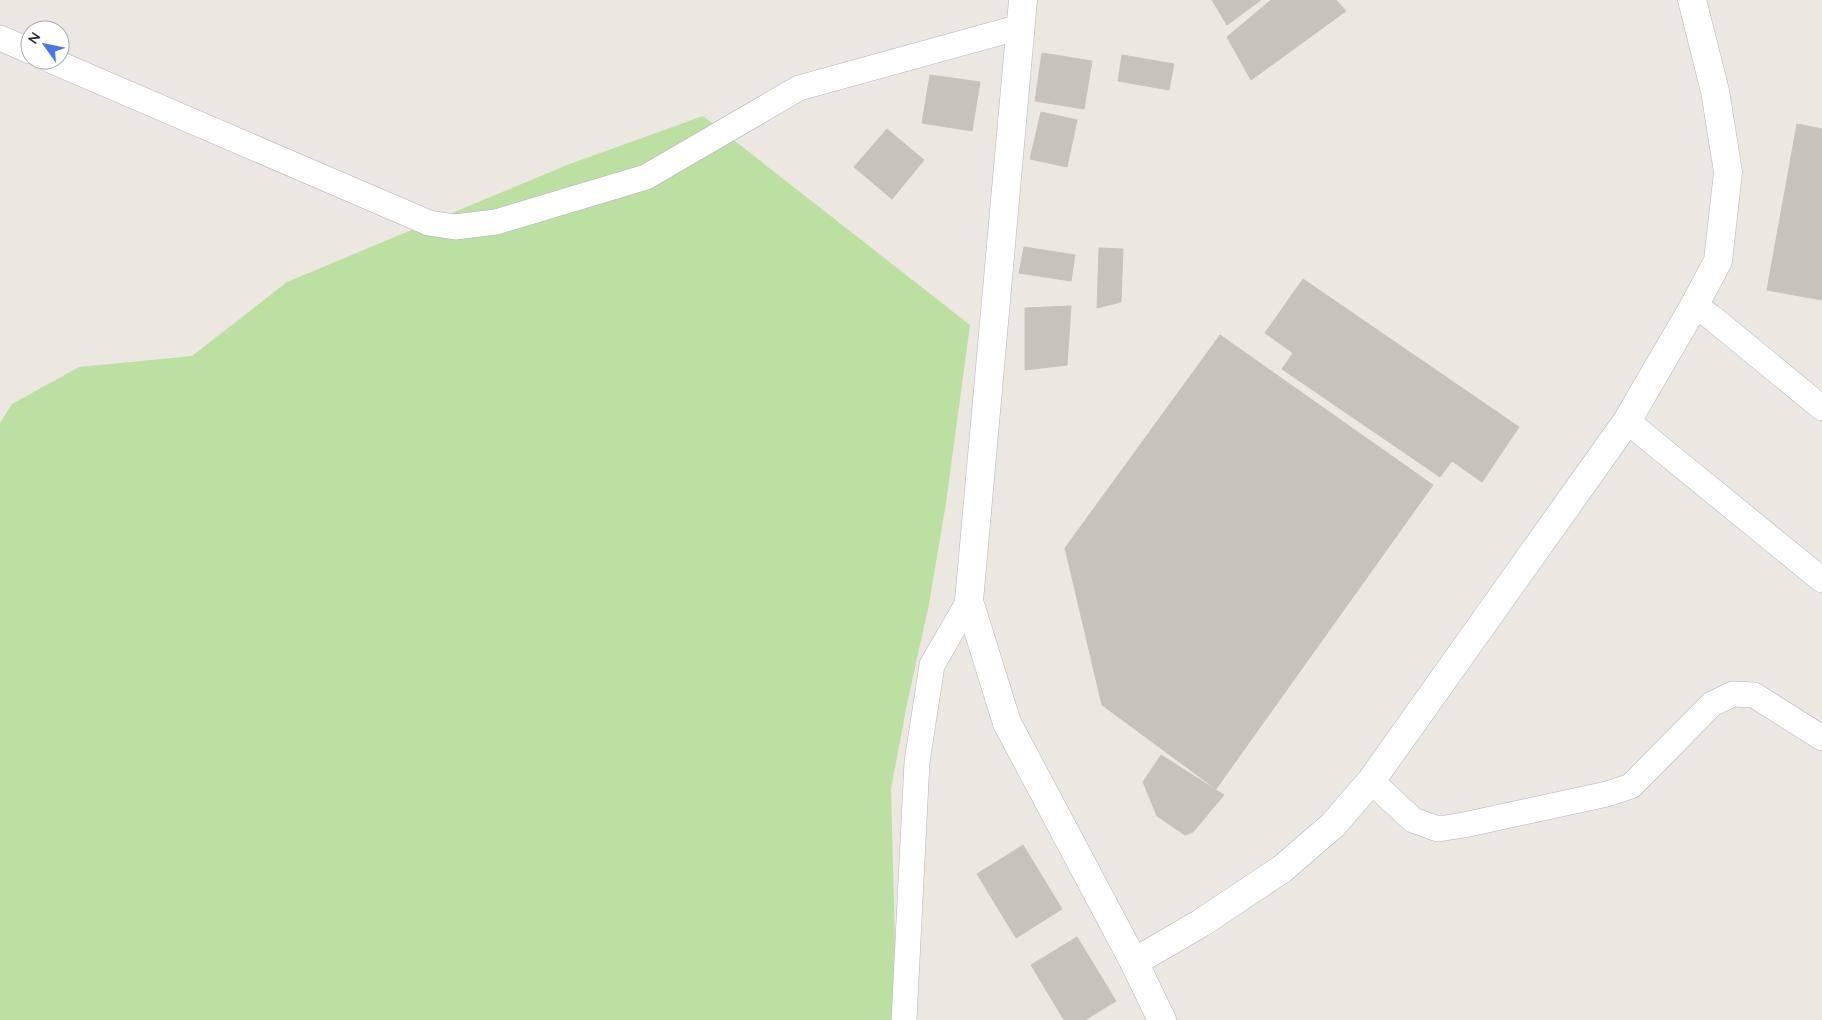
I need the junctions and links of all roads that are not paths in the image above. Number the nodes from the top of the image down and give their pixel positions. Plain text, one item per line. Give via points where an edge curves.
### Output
1 (1023, 0) edge
2 (1692, 0) edge
3 (1020, 27) junction
4 (0, 38) edge
5 (20, 47) edge
6 (70, 69) edge
7 (1694, 306) junction
8 (1822, 408) edge
9 (1627, 422) junction
10 (1822, 580) edge
11 (969, 601) junction
12 (1822, 738) edge
13 (1372, 781) junction
14 (1134, 962) junction
15 (904, 1020) edge
16 (1162, 1020) edge

1 - 3 street
2 - 7 street via 1715,91 1728,172 1718,261
3 - 6 street via 798,88 646,176 496,222 454,227 429,223
3 - 11 street
4 - 5 street
7 - 8 street
7 - 9 street
9 - 10 street
9 - 13 street
11 - 14 street via 1007,723
11 - 15 street via 932,665 919,752
12 - 13 street via 1754,695 1733,694 1712,704 1631,786 1464,826 1438,828 1413,820
13 - 14 street via 1333,825 1282,869 1201,923
14 - 16 street

